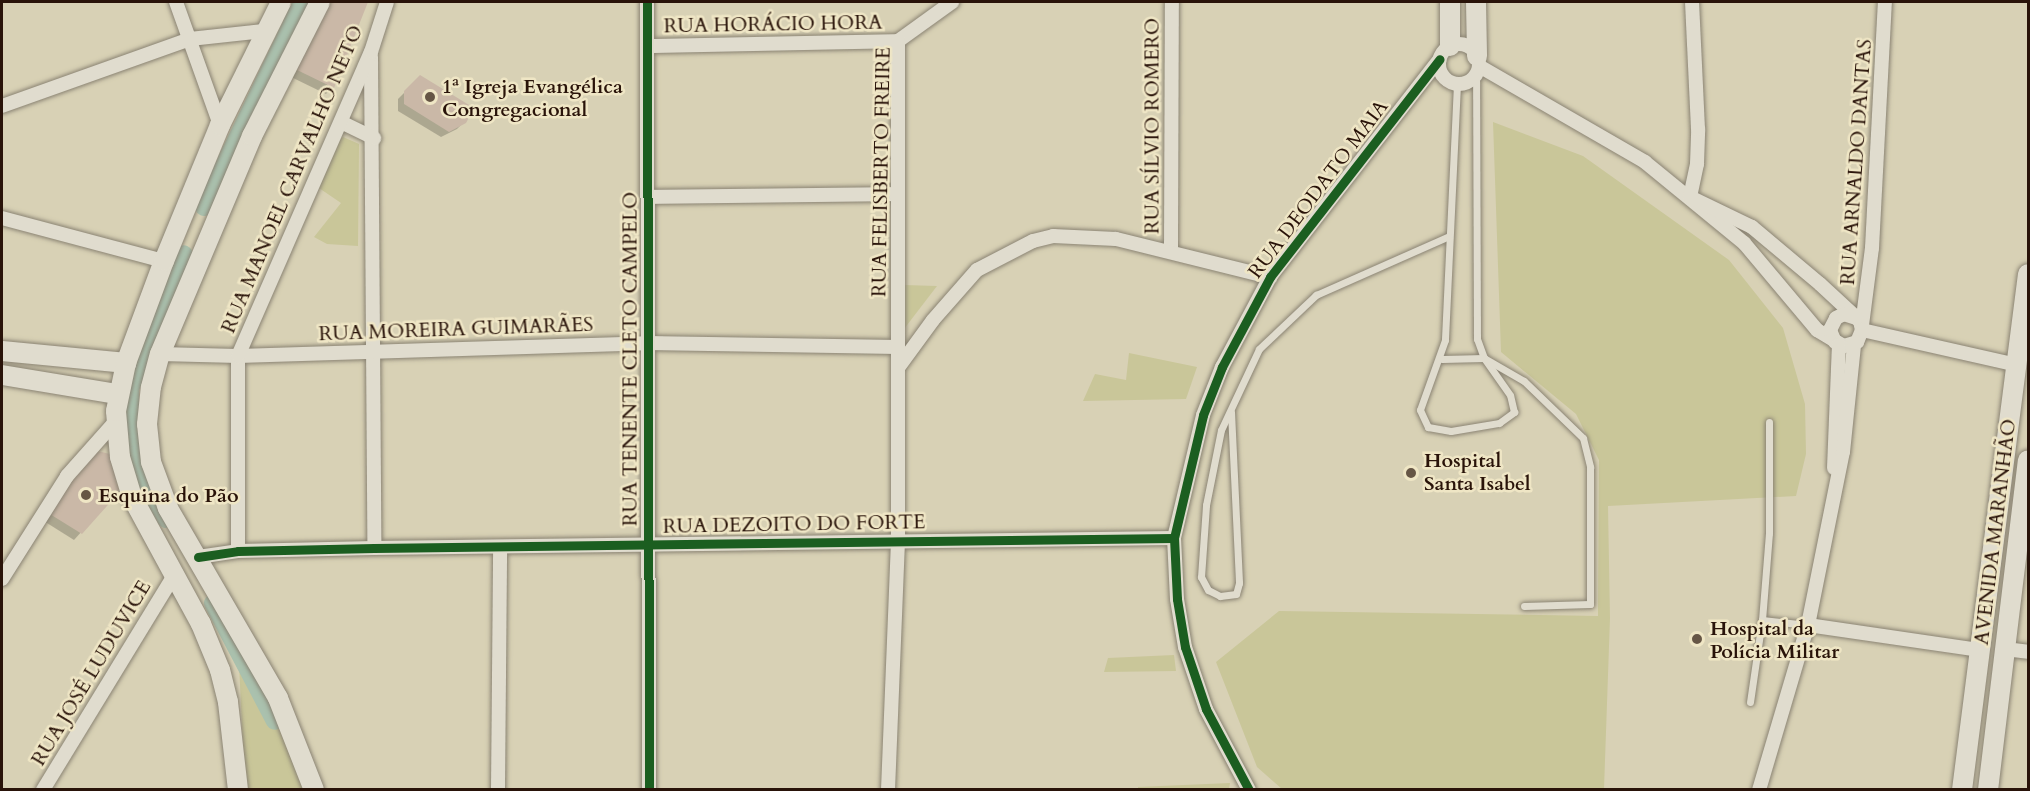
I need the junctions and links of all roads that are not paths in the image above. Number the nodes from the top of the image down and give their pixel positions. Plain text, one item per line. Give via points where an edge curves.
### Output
1 (176, 2) edge
2 (281, 2) edge
3 (320, 2) edge
4 (387, 2) edge
5 (647, 2) edge
6 (952, 2) edge
7 (1172, 2) edge
8 (1450, 2) edge
9 (1476, 2) edge
10 (1692, 2) edge
11 (1885, 2) edge
12 (264, 31) junction
13 (190, 39) junction
14 (898, 41) junction
15 (648, 46) junction
16 (371, 52) junction
17 (1445, 52) junction
18 (1478, 65) junction
19 (1456, 84) junction
20 (2, 106) edge
21 (342, 122) junction
22 (220, 125) junction
23 (374, 138) junction
24 (896, 194) junction
25 (1690, 196) junction
26 (648, 197) junction
27 (2, 218) edge
28 (179, 226) junction
29 (1449, 236) junction
30 (207, 242) junction
31 (1171, 251) junction
32 (164, 261) junction
33 (2028, 274) edge
34 (1270, 277) junction
35 (1860, 324) junction
36 (647, 343) junction
37 (1837, 343) junction
38 (1854, 345) junction
39 (898, 347) junction
40 (2, 351) edge
41 (375, 351) junction
42 (160, 354) junction
43 (238, 356) junction
44 (1484, 358) junction
45 (1442, 359) junction
46 (126, 363) junction
47 (2017, 365) junction
48 (898, 368) junction
49 (2, 375) edge
50 (117, 394) junction
51 (1232, 412) junction
52 (115, 422) junction
53 (1769, 422) dead end
54 (2028, 460) edge
55 (1834, 498) junction
56 (1174, 538) junction
57 (898, 540) junction
58 (648, 544) junction
59 (374, 548) junction
60 (500, 549) junction
61 (238, 552) junction
62 (198, 557) junction
63 (173, 577) junction
64 (2, 579) edge
65 (1524, 606) dead end
66 (1762, 620) junction
67 (1808, 625) junction
68 (2005, 649) junction
69 (1980, 650) junction
70 (2028, 652) edge
71 (1750, 702) dead end
72 (43, 789) edge
73 (238, 789) edge
74 (314, 789) edge
75 (498, 789) edge
76 (649, 789) edge
77 (888, 789) edge
78 (1249, 789) edge
79 (1759, 789) edge
80 (1962, 789) edge
81 (1988, 789) edge

1 - 13 street
2 - 12 main road
3 - 30 main road via 252,136
4 - 16 street, RUA MANOEL CARVALHO NETO
5 - 15 street, RUA TENENTE CLETO CAMPELO
6 - 14 street, RUA FELISBERTO FREIRE
7 - 31 street, RUA SÍLVIO ROMERO
8 - 17 main road
9 - 18 main road
10 - 25 street via 1698,129 1697,164
11 - 35 street, RUA ARNALDO DANTAS via 1872,248
12 - 13 street
12 - 22 main road
13 - 20 street
13 - 22 street
14 - 15 street, RUA HORÁCIO HORA
14 - 24 street, RUA FELISBERTO FREIRE
15 - 26 street, RUA TENENTE CLETO CAMPELO
16 - 21 street, RUA MANOEL CARVALHO NETO
16 - 23 street
17 - 18 street via 1463,44
17 - 19 street via 1443,75
17 - 34 street, RUA DEODATO MAIA
18 - 19 street via 1468,82
18 - 25 street via 1645,162
18 - 44 lane via 1476,327
19 - 29 lane
21 - 23 street, RUA MANOEL CARVALHO NETO
21 - 43 street, RUA MANOEL CARVALHO NETO via 270,276
22 - 28 main road
23 - 41 street
24 - 26 street
24 - 39 street, RUA FELISBERTO FREIRE
25 - 35 street via 1752,227
25 - 37 street via 1744,243 1809,323
26 - 36 street, RUA TENENTE CLETO CAMPELO
27 - 32 street
28 - 30 main road
28 - 32 main road
29 - 45 lane
29 - 51 lane via 1316,295 1259,349
30 - 42 main road
31 - 34 street
31 - 48 street via 1093,235 1033,241 977,270
32 - 46 main road
33 - 47 main road, AVENIDA MARANHÃO
34 - 56 street, RUA DEODATO MAIA via 1222,366 1203,415
35 - 37 street via 1844,314 1836,318 1830,330
35 - 38 street
35 - 47 street
36 - 39 street, RUA MOREIRA GUIMARÃES
36 - 41 street, RUA MOREIRA GUIMARÃES
36 - 58 street, RUA TENENTE CLETO CAMPELO
37 - 38 street
37 - 55 street
38 - 55 street
39 - 48 street, RUA FELISBERTO FREIRE
40 - 46 main road
41 - 43 street, RUA MOREIRA GUIMARÃES
41 - 59 street
42 - 43 street, RUA MOREIRA GUIMARÃES
42 - 62 main road via 147,424 151,462 168,508
43 - 61 street, RUA MANOEL CARVALHO NETO
44 - 45 lane
44 - 45 lane via 1505,386 1514,406 1513,414 1499,423 1451,431 1428,427 1420,414
44 - 65 lane via 1524,381 1563,415 1583,438 1590,466 1590,604
46 - 50 main road
47 - 69 main road, AVENIDA MARANHÃO
48 - 57 street, RUA FELISBERTO FREIRE
49 - 50 main road
50 - 52 main road
51 - 51 lane via 1221,430 1206,505 1201,577 1208,591 1220,596 1236,594 1239,583
52 - 63 main road via 132,497
52 - 64 street via 67,476
53 - 66 lane via 1770,522
54 - 68 main road, AVENIDA MARANHÃO
55 - 67 street
56 - 57 street, RUA DEZOITO DO FORTE
56 - 78 street, RUA DEODATO MAIA via 1177,599 1193,673 1231,762
57 - 58 street, RUA DEZOITO DO FORTE
57 - 77 street, RUA FELISBERTO FREIRE
58 - 60 street, RUA DEZOITO DO FORTE
58 - 76 street, RUA TENENTE CLETO CAMPELO
59 - 60 street, RUA DEZOITO DO FORTE
59 - 61 street, RUA DEZOITO DO FORTE
60 - 75 street
61 - 62 street, RUA DEZOITO DO FORTE
62 - 74 main road via 278,698
63 - 72 street, RUA JOSÉ LUDUVICE
63 - 73 main road via 201,624 220,670 228,702
66 - 67 lane
66 - 71 lane
67 - 69 street
67 - 79 street
68 - 70 street
68 - 81 main road, AVENIDA MARANHÃO
69 - 80 main road, AVENIDA MARANHÃO

